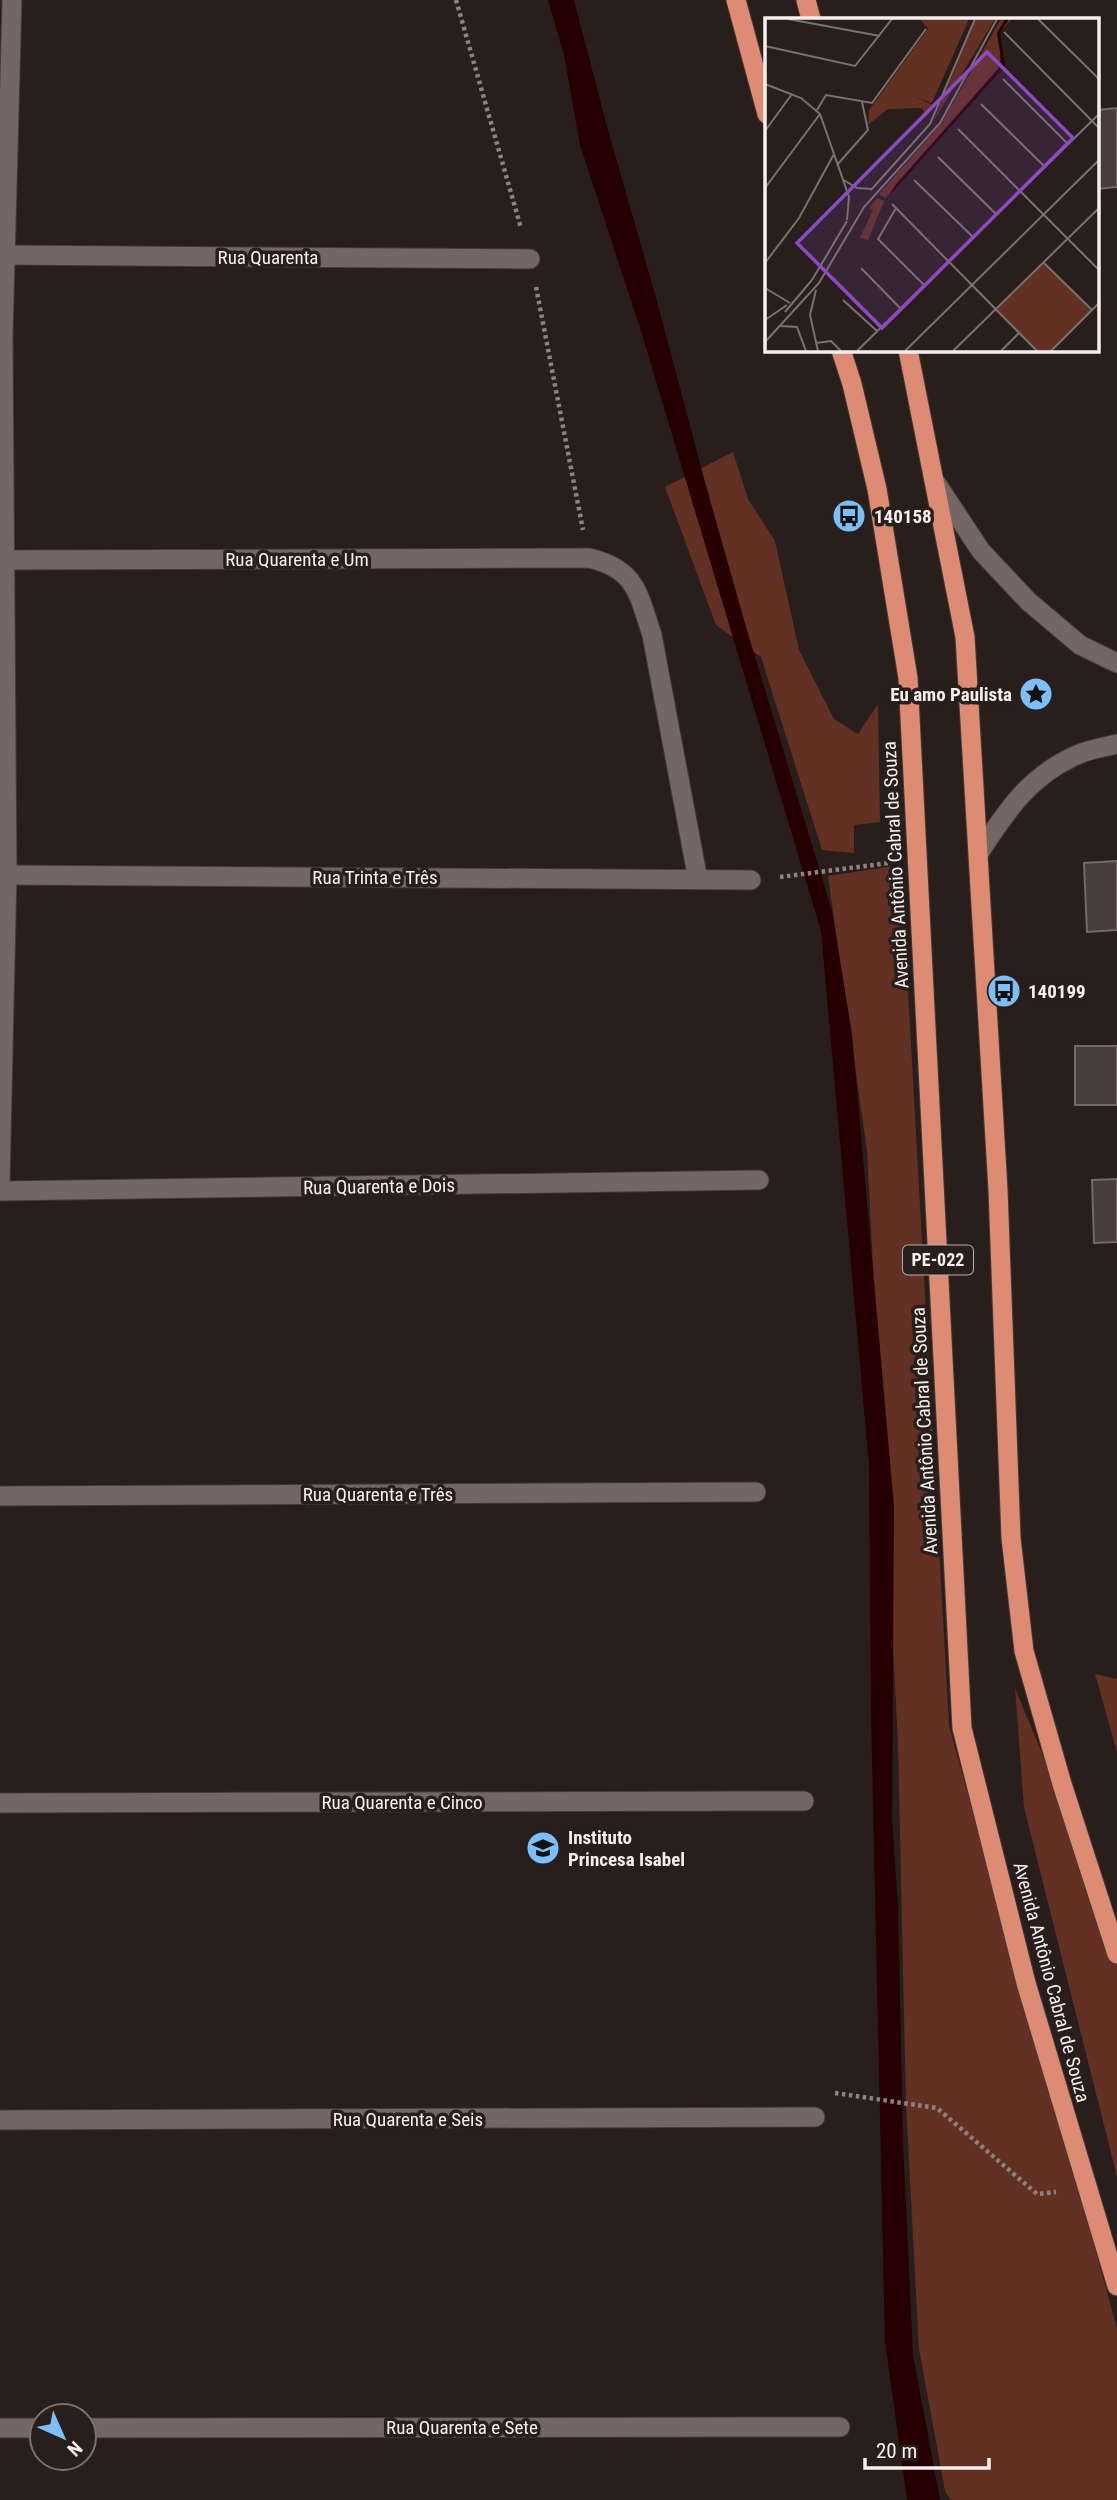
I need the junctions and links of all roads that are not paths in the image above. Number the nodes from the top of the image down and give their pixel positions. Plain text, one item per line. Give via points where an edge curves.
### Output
1 (12, 0) edge
2 (736, 0) edge
3 (806, 0) edge
4 (811, 18) edge
5 (765, 107) edge
6 (5, 255) junction
7 (530, 259) dead end
8 (843, 352) edge
9 (908, 352) edge
10 (936, 483) junction
11 (5, 560) junction
12 (1117, 663) edge
13 (1117, 744) edge
14 (979, 853) junction
15 (4, 875) edge
16 (698, 880) junction
17 (751, 880) dead end
18 (759, 1181) dead end
19 (0, 1183) edge
20 (0, 1191) edge
21 (756, 1492) dead end
22 (0, 1496) edge
23 (804, 1801) dead end
24 (0, 1803) edge
25 (1117, 1954) edge
26 (815, 2117) dead end
27 (0, 2120) edge
28 (1117, 2286) edge
29 (840, 2427) dead end
30 (0, 2428) edge
31 (28, 2428) edge
32 (98, 2428) edge

1 - 6 street
2 - 5 highway
3 - 4 highway
6 - 7 street, Rua Quarenta
6 - 11 street
8 - 28 highway, Avenida Antônio Cabral de Souza / PE-022 via 877,489 908,677 962,1728 1026,1983
9 - 10 highway, PE-022
10 - 12 street via 981,551 1028,601 1080,645
10 - 14 highway, PE-022 via 965,636
11 - 15 street
11 - 16 street, Rua Quarenta e Um via 589,558 609,562 627,575 652,635
13 - 14 street via 1080,753 1039,776 1010,805
14 - 25 highway, PE-022 via 1011,1538 1024,1651
15 - 16 street, Rua Trinta e Três
15 - 19 street
16 - 17 street, Rua Trinta e Três
18 - 20 street, Rua Quarenta e Dois
21 - 22 street, Rua Quarenta e Três
23 - 24 street, Rua Quarenta e Cinco
26 - 27 street, Rua Quarenta e Seis
29 - 32 street, Rua Quarenta e Sete
30 - 31 street

